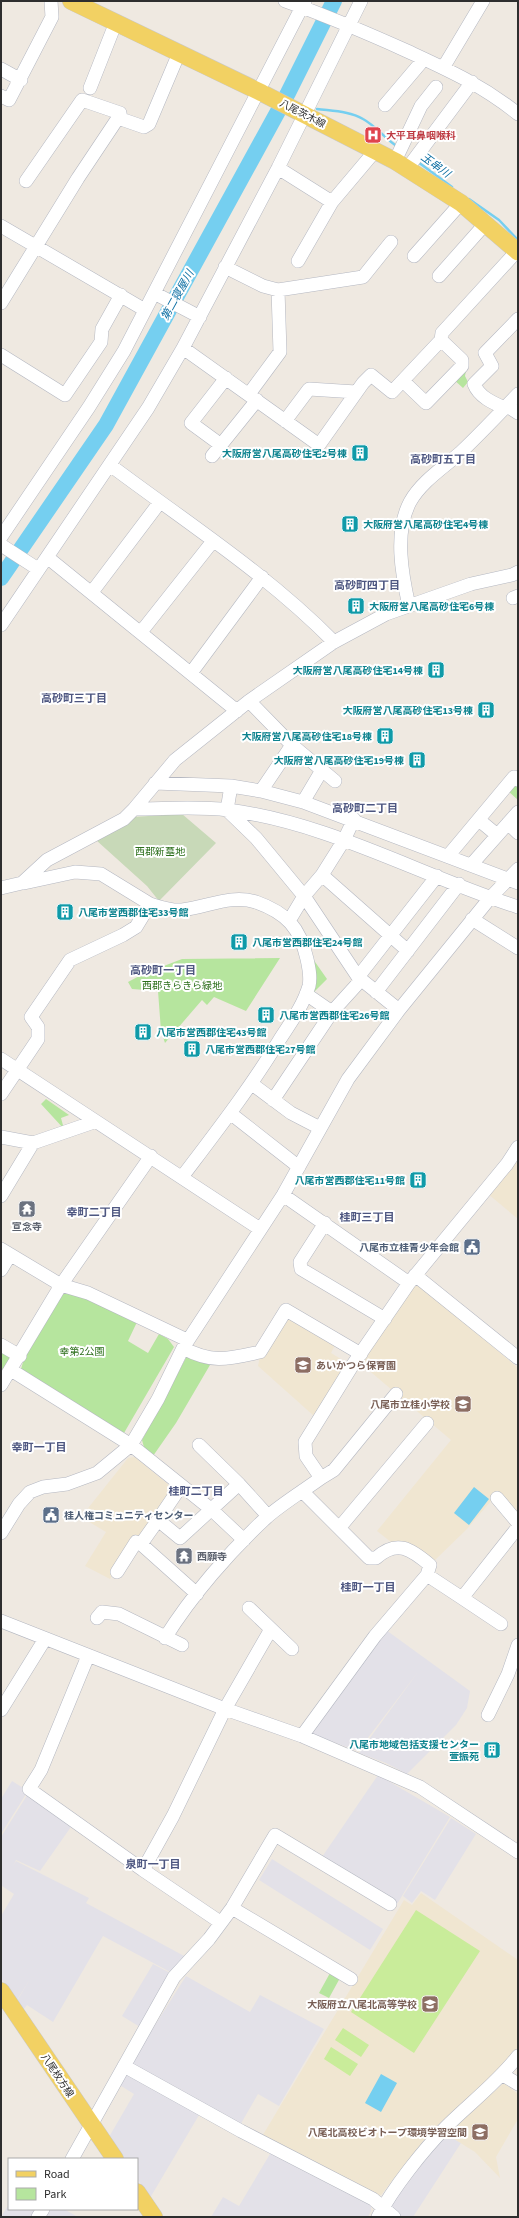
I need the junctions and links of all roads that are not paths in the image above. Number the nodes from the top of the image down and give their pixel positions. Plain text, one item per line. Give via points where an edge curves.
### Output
1 (51, 1) edge
2 (71, 1) edge
3 (285, 1) edge
4 (361, 1) edge
5 (483, 1) edge
6 (304, 4) edge
7 (116, 22) junction
8 (349, 25) junction
9 (179, 52) junction
10 (424, 59) junction
11 (443, 68) junction
12 (1, 69) edge
13 (21, 80) junction
14 (472, 82) junction
15 (436, 87) dead end
16 (90, 88) dead end
17 (260, 92) junction
18 (1, 96) edge
19 (385, 104) dead end
20 (304, 114) junction
21 (518, 114) edge
22 (121, 119) junction
23 (375, 151) junction
24 (405, 158) junction
25 (278, 168) junction
26 (26, 180) dead end
27 (332, 202) junction
28 (461, 203) junction
29 (486, 223) junction
30 (1, 226) edge
31 (391, 242) dead end
32 (35, 246) junction
33 (517, 252) edge
34 (414, 256) dead end
35 (298, 261) dead end
36 (225, 268) junction
37 (439, 276) dead end
38 (278, 290) junction
39 (154, 293) junction
40 (121, 295) junction
41 (1, 303) edge
42 (146, 310) junction
43 (200, 317) junction
44 (518, 319) edge
45 (441, 340) junction
46 (183, 348) junction
47 (1, 355) edge
48 (226, 378) junction
49 (403, 381) junction
50 (356, 392) junction
51 (518, 394) edge
52 (253, 397) junction
53 (506, 407) junction
54 (518, 413) edge
55 (285, 421) junction
56 (220, 445) junction
57 (212, 456) dead end
58 (110, 465) junction
59 (160, 502) junction
60 (1, 537) edge
61 (213, 541) junction
62 (1, 545) edge
63 (47, 557) junction
64 (38, 569) junction
65 (518, 572) edge
66 (262, 577) junction
67 (92, 592) junction
68 (409, 606) junction
69 (1, 625) edge
70 (141, 632) junction
71 (334, 642) junction
72 (191, 673) junction
73 (249, 701) junction
74 (237, 711) junction
75 (292, 745) junction
76 (322, 770) junction
77 (518, 780) edge
78 (335, 781) dead end
79 (154, 783) junction
80 (230, 786) junction
81 (261, 791) junction
82 (303, 802) junction
83 (134, 809) junction
84 (227, 810) junction
85 (518, 812) edge
86 (354, 819) junction
87 (479, 820) junction
88 (508, 823) junction
89 (518, 833) edge
90 (497, 835) junction
91 (344, 840) junction
92 (448, 856) junction
93 (471, 865) junction
94 (518, 869) edge
95 (322, 875) junction
96 (437, 876) junction
97 (513, 881) edge
98 (22, 883) junction
99 (458, 884) junction
100 (1, 888) edge
101 (304, 896) junction
102 (490, 898) junction
103 (150, 904) junction
104 (518, 907) edge
105 (472, 919) junction
106 (290, 921) junction
107 (391, 934) junction
108 (518, 948) edge
109 (408, 951) junction
110 (359, 978) junction
111 (376, 992) junction
112 (306, 994) junction
113 (399, 1010) junction
114 (332, 1012) junction
115 (1, 1059) edge
116 (18, 1071) junction
117 (252, 1084) junction
118 (1, 1094) edge
119 (273, 1100) junction
120 (230, 1113) junction
121 (94, 1122) junction
122 (320, 1128) junction
123 (1, 1137) edge
124 (33, 1143) junction
125 (518, 1147) edge
126 (151, 1156) junction
127 (299, 1167) junction
128 (182, 1177) junction
129 (283, 1195) junction
130 (1, 1196) edge
131 (325, 1223) junction
132 (260, 1229) junction
133 (5, 1252) edge
134 (1, 1270) edge
135 (412, 1279) junction
136 (62, 1285) junction
137 (385, 1319) junction
138 (185, 1344) junction
139 (1, 1345) edge
140 (360, 1354) junction
141 (20, 1356) junction
142 (518, 1358) edge
143 (11, 1370) junction
144 (1, 1385) edge
145 (396, 1394) dead end
146 (426, 1423) dead end
147 (130, 1445) junction
148 (199, 1445) dead end
149 (321, 1478) junction
150 (239, 1484) junction
151 (181, 1486) junction
152 (302, 1491) junction
153 (497, 1498) dead end
154 (212, 1510) junction
155 (268, 1516) junction
156 (158, 1520) junction
157 (518, 1522) edge
158 (340, 1527) junction
159 (518, 1527) edge
160 (1, 1533) edge
161 (244, 1540) junction
162 (140, 1544) junction
163 (117, 1572) dead end
164 (427, 1574) junction
165 (197, 1594) junction
166 (462, 1598) junction
167 (249, 1608) dead end
168 (97, 1618) dead end
169 (1, 1621) edge
170 (501, 1624) dead end
171 (271, 1629) junction
172 (165, 1638) junction
173 (45, 1639) junction
174 (182, 1645) dead end
175 (518, 1645) edge
176 (292, 1649) dead end
177 (88, 1656) junction
178 (225, 1709) junction
179 (1, 1710) edge
180 (488, 1715) dead end
181 (302, 1736) junction
182 (518, 1852) edge
183 (143, 1870) junction
184 (390, 1904) dead end
185 (232, 1908) junction
186 (220, 1922) junction
187 (351, 1979) dead end
188 (1, 1991) edge
189 (518, 2056) edge
190 (124, 2066) junction
191 (503, 2075) junction
192 (518, 2084) edge
193 (91, 2125) junction
194 (73, 2158) edge
195 (114, 2158) edge
196 (138, 2193) edge
197 (380, 2213) edge
198 (154, 2217) edge
199 (394, 2217) edge

1 - 13 street via 52,16
2 - 7 main road, 八尾茨木線
3 - 6 street
4 - 8 street
5 - 11 street
6 - 8 street
6 - 17 street
7 - 9 main road, 八尾茨木線
7 - 16 street
8 - 10 street
8 - 20 street
9 - 17 main road, 八尾茨木線
9 - 22 street via 149,124 144,127
10 - 11 street
10 - 19 street
11 - 14 street
12 - 13 street
13 - 18 street via 9,100
14 - 21 street via 500,99
14 - 24 street
15 - 24 street via 421,106
17 - 20 main road, 八尾茨木線
17 - 39 street
20 - 23 main road, 八尾茨木線
20 - 25 street
22 - 26 street via 120,113 82,100
22 - 32 street via 116,121 82,171
23 - 24 main road, 八尾茨木線
23 - 27 street
24 - 28 main road, 八尾茨木線
25 - 27 street
25 - 36 street
27 - 35 street
28 - 29 main road, 八尾茨木線
28 - 34 street
29 - 33 main road, 八尾茨木線
29 - 37 street
30 - 32 street
31 - 38 street via 364,277
32 - 40 street
32 - 41 street
33 - 45 street via 442,333
36 - 38 street via 263,286
36 - 43 street
38 - 52 street via 280,352
39 - 42 street
39 - 43 street
40 - 42 street
40 - 47 street via 102,329 101,342 65,395
42 - 60 street via 89,407
43 - 46 street
44 - 53 street via 485,353 492,366 474,384 476,391 489,401
45 - 49 street
45 - 49 street via 462,360 462,366 426,403
46 - 48 street
46 - 58 street via 148,408
48 - 52 street
48 - 56 street via 191,423
49 - 50 street via 392,392 371,375
50 - 55 street via 309,389
50 - 55 street via 319,445
51 - 53 street
52 - 55 street
52 - 56 street
53 - 54 street
53 - 68 street via 422,486 410,502 403,526 400,564
56 - 57 street
58 - 59 street
58 - 63 street
59 - 61 street
59 - 67 street
61 - 66 street
61 - 70 street
62 - 64 street
63 - 64 street
63 - 67 street
64 - 69 street
65 - 68 street via 512,576 471,584
66 - 71 street via 306,613
66 - 72 street
67 - 70 street
68 - 71 street via 386,614
70 - 72 street
71 - 73 street
72 - 74 street
73 - 74 street
73 - 75 street
74 - 79 street via 175,760
75 - 76 street
75 - 81 street
76 - 78 street
76 - 82 street
77 - 87 street via 514,777
79 - 80 street
79 - 83 street
80 - 81 street
80 - 84 street
81 - 82 street
82 - 86 street
83 - 84 street
83 - 98 street via 124,819 48,860
84 - 91 street via 288,822
84 - 101 street via 256,838
85 - 88 street
86 - 91 street
86 - 92 street
87 - 90 street
87 - 92 street
88 - 89 street
88 - 90 street
90 - 93 street
91 - 95 street
91 - 96 street
92 - 93 street
93 - 97 street
94 - 97 street
95 - 101 street
95 - 107 street
96 - 99 street
96 - 107 street
97 - 102 street
98 - 100 street
98 - 103 street via 75,872 101,874
99 - 102 street
99 - 109 street
101 - 106 street
101 - 110 street
102 - 104 street
102 - 105 street
103 - 106 street via 171,910 182,910 244,898 268,907
103 - 116 street via 136,927 70,960 31,1016 38,1027 38,1039
105 - 108 street
105 - 113 street
106 - 112 street via 300,934 310,970
107 - 109 street
107 - 110 street
109 - 111 street
110 - 111 street
110 - 114 street
111 - 113 street
112 - 114 street
112 - 117 street
113 - 122 street via 348,1079
114 - 119 street
115 - 116 street
116 - 118 street
116 - 121 street
117 - 119 street
117 - 120 street
119 - 122 street
120 - 127 street
120 - 128 street
121 - 124 street
121 - 126 street
122 - 127 street
123 - 124 street
124 - 130 street
125 - 135 street via 507,1164
126 - 128 street
126 - 136 street
127 - 129 street
128 - 132 street
129 - 131 street
129 - 132 street
131 - 135 street
131 - 137 street via 300,1262 301,1269
132 - 138 street
133 - 134 street
133 - 136 street
135 - 137 street
135 - 142 street
136 - 138 street via 88,1293
136 - 141 street
137 - 140 street
138 - 140 street via 197,1355 217,1360 260,1352 286,1310
138 - 147 street via 158,1399
139 - 141 street
140 - 149 street via 305,1442 306,1456
141 - 143 street
143 - 144 street
143 - 147 street
145 - 149 street via 334,1470
146 - 158 street
147 - 151 street
147 - 160 street via 97,1473 67,1484 43,1487 30,1492 19,1504
148 - 150 street
149 - 152 street
150 - 154 street
150 - 155 street
151 - 154 street
151 - 156 street
152 - 155 street
152 - 158 street
153 - 157 street
154 - 156 street via 180,1538
154 - 161 street
155 - 161 street
156 - 162 street
158 - 164 street via 370,1558 376,1558 387,1548 404,1547 430,1565
159 - 166 street
161 - 165 street
162 - 163 street via 136,1542
162 - 165 street
164 - 166 street
164 - 181 street via 375,1636
165 - 172 street
166 - 170 street
167 - 171 street
168 - 172 street via 102,1612 119,1614
169 - 173 street
171 - 176 street
171 - 178 street
172 - 174 street
173 - 177 street
173 - 179 street
175 - 180 street via 508,1674
177 - 178 street
177 - 183 street via 41,1770 29,1789
178 - 181 street
178 - 183 street via 173,1816
181 - 182 street via 420,1787
183 - 186 street
184 - 185 street via 274,1835
185 - 186 street
185 - 187 street
186 - 190 street via 209,1939 174,1977
188 - 193 main road, 八尾枚方線
189 - 191 street
190 - 193 street
190 - 197 street via 241,2131 373,2199
191 - 192 street
191 - 197 street via 435,2139
193 - 194 street
193 - 195 main road, 八尾枚方線
196 - 198 main road
197 - 199 street

